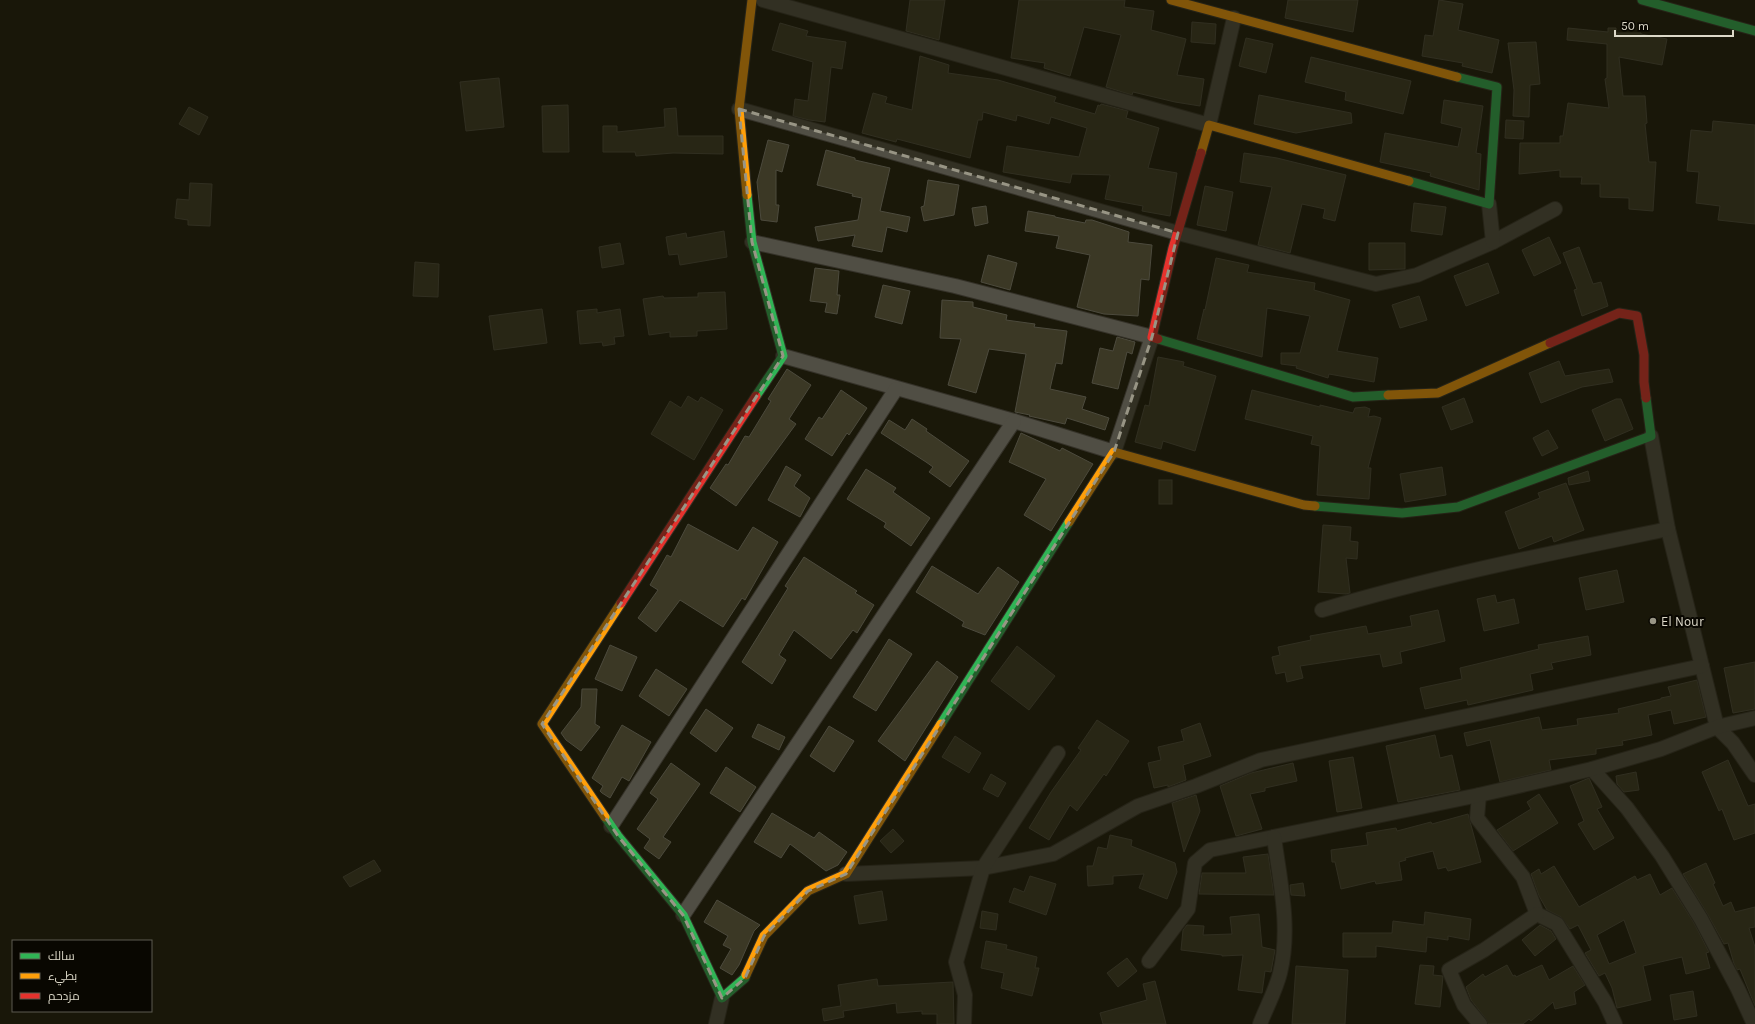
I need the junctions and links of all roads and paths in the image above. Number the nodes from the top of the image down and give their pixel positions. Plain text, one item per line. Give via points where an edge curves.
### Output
1 (752, 0) edge
2 (763, 0) edge
3 (1171, 0) edge
4 (1642, 0) edge
5 (1719, 11) dead end
6 (1234, 18) junction
7 (1752, 30) edge
8 (739, 109) junction
9 (1210, 125) junction
10 (1488, 204) junction
11 (1555, 209) dead end
12 (1178, 232) junction
13 (752, 242) junction
14 (1493, 242) junction
15 (1152, 337) junction
16 (783, 356) junction
17 (896, 389) junction
18 (1014, 422) junction
19 (1651, 436) junction
20 (1114, 452) junction
21 (1668, 528) junction
22 (1322, 610) dead end
23 (1702, 666) junction
24 (1755, 718) edge
25 (1718, 727) junction
26 (1058, 753) dead end
27 (1592, 769) junction
28 (1755, 775) edge
29 (1479, 795) junction
30 (611, 826) junction
31 (1274, 837) junction
32 (983, 868) junction
33 (846, 874) junction
34 (1537, 914) junction
35 (683, 915) junction
36 (1149, 961) dead end
37 (722, 998) junction
38 (716, 1024) edge
39 (964, 1024) edge
40 (1260, 1024) edge
41 (1480, 1024) edge
42 (1615, 1024) edge
43 (1754, 1024) edge

1 - 8 main road
2 - 9 street
3 - 6 main road
4 - 7 main road
5 - 7 main road
6 - 9 street
6 - 10 main road via 1497,87
8 - 12 street
8 - 13 main road
9 - 10 main road
9 - 12 main road
10 - 14 street
11 - 14 street
12 - 14 street via 1376,284 1417,275
12 - 15 main road
13 - 15 street via 955,286
13 - 16 main road
15 - 19 main road via 1353,397 1438,393 1619,313 1637,316 1644,355 1644,382
15 - 20 street
16 - 17 street
16 - 30 main road via 542,724
17 - 18 street
17 - 30 street
18 - 20 street
18 - 35 street
19 - 20 main road via 1458,507 1402,514 1304,505
19 - 21 street
20 - 33 main road
21 - 22 street via 1499,564
21 - 23 street
23 - 25 street
23 - 32 street via 1261,760 1138,806 1053,854
24 - 25 street
25 - 27 street via 1661,749
25 - 28 street via 1733,743
26 - 32 street
27 - 29 street
27 - 43 street via 1627,808 1662,856 1701,919
29 - 31 street
29 - 34 street via 1477,818 1523,877
30 - 35 main road
31 - 36 street via 1210,850 1195,863 1188,909
31 - 40 street via 1285,917 1285,944 1280,974
32 - 33 street
32 - 39 street via 956,962 965,995
33 - 37 main road via 808,891 764,936 745,978
34 - 41 street via 1449,970 1464,1005
34 - 42 street via 1557,924 1598,989
35 - 37 main road
37 - 38 street

